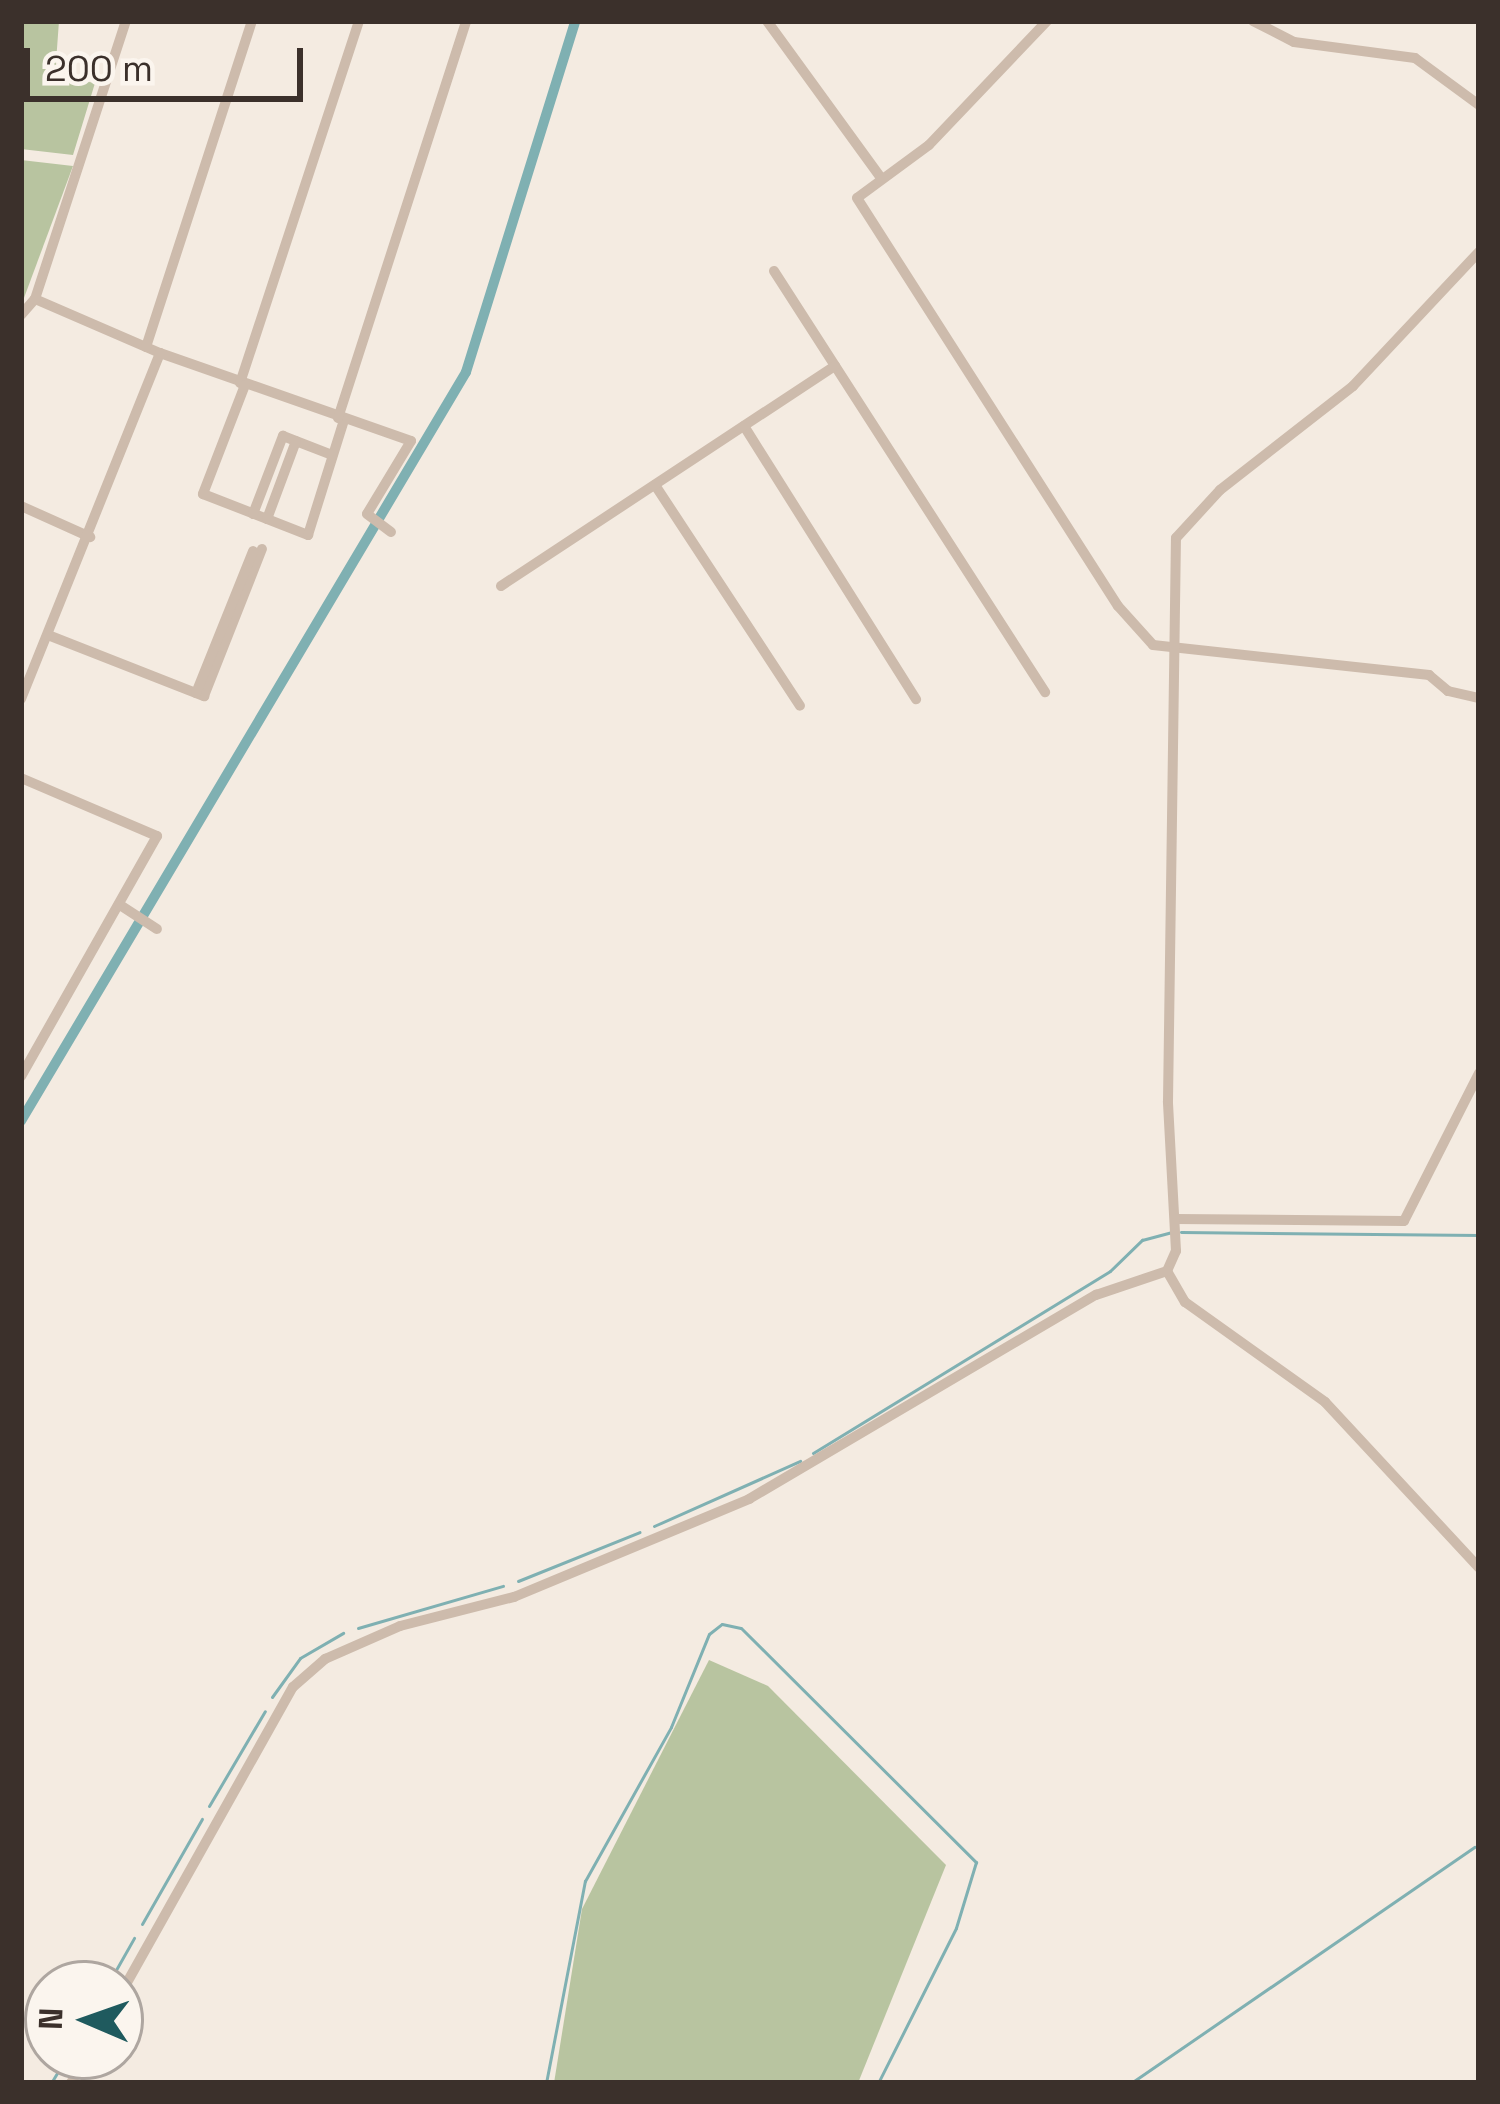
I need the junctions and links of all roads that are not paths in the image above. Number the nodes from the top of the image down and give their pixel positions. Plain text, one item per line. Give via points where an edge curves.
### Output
1 (126, 21) edge
2 (252, 21) edge
3 (359, 21) edge
4 (466, 21) edge
5 (1047, 21) edge
6 (1253, 21) edge
7 (771, 22) edge
8 (1479, 103) edge
9 (882, 179) junction
10 (1479, 252) edge
11 (774, 271) dead end
12 (35, 298) junction
13 (21, 315) edge
14 (146, 347) junction
15 (160, 353) junction
16 (835, 366) junction
17 (242, 384) junction
18 (341, 419) junction
19 (744, 426) junction
20 (296, 441) junction
21 (332, 455) junction
22 (655, 484) junction
23 (21, 506) edge
24 (253, 514) junction
25 (267, 519) junction
26 (391, 532) dead end
27 (90, 536) junction
28 (258, 550) dead end
29 (500, 586) dead end
30 (48, 635) junction
31 (1172, 649) junction
32 (1046, 692) dead end
33 (21, 698) edge
34 (1479, 698) edge
35 (916, 699) dead end
36 (800, 706) dead end
37 (21, 778) edge
38 (120, 905) junction
39 (157, 929) dead end
40 (1479, 1073) edge
41 (21, 1076) edge
42 (1175, 1227) junction
43 (1167, 1271) junction
44 (1479, 1568) edge
45 (140, 1960) edge

1 - 12 street
2 - 14 street
3 - 17 street
4 - 18 street
5 - 9 street via 929,145
6 - 8 street via 1294,42 1415,58
7 - 9 street
9 - 31 street via 857,198 1118,606 1154,644
10 - 31 street via 1353,386 1220,490 1176,538
11 - 16 street
12 - 13 street
12 - 14 street
14 - 15 street
15 - 17 street
15 - 27 street
16 - 19 street
16 - 32 street
17 - 18 street
17 - 24 street via 203,494
18 - 21 street
18 - 26 street via 411,442 367,514
19 - 22 street
19 - 35 street
20 - 21 street
20 - 24 street via 283,436
20 - 25 street
21 - 25 street via 308,535
22 - 29 street
22 - 36 street
23 - 27 street
24 - 25 street
27 - 30 street
28 - 30 street via 204,696
30 - 33 street
31 - 34 street via 1429,676 1448,691
31 - 42 street via 1168,1101
37 - 38 street via 157,836
38 - 39 street
38 - 41 street
40 - 42 street via 1404,1221
42 - 43 street
43 - 44 street via 1185,1302 1325,1402
43 - 45 street via 1096,1294 749,1499 514,1597 400,1626 325,1659 293,1687

